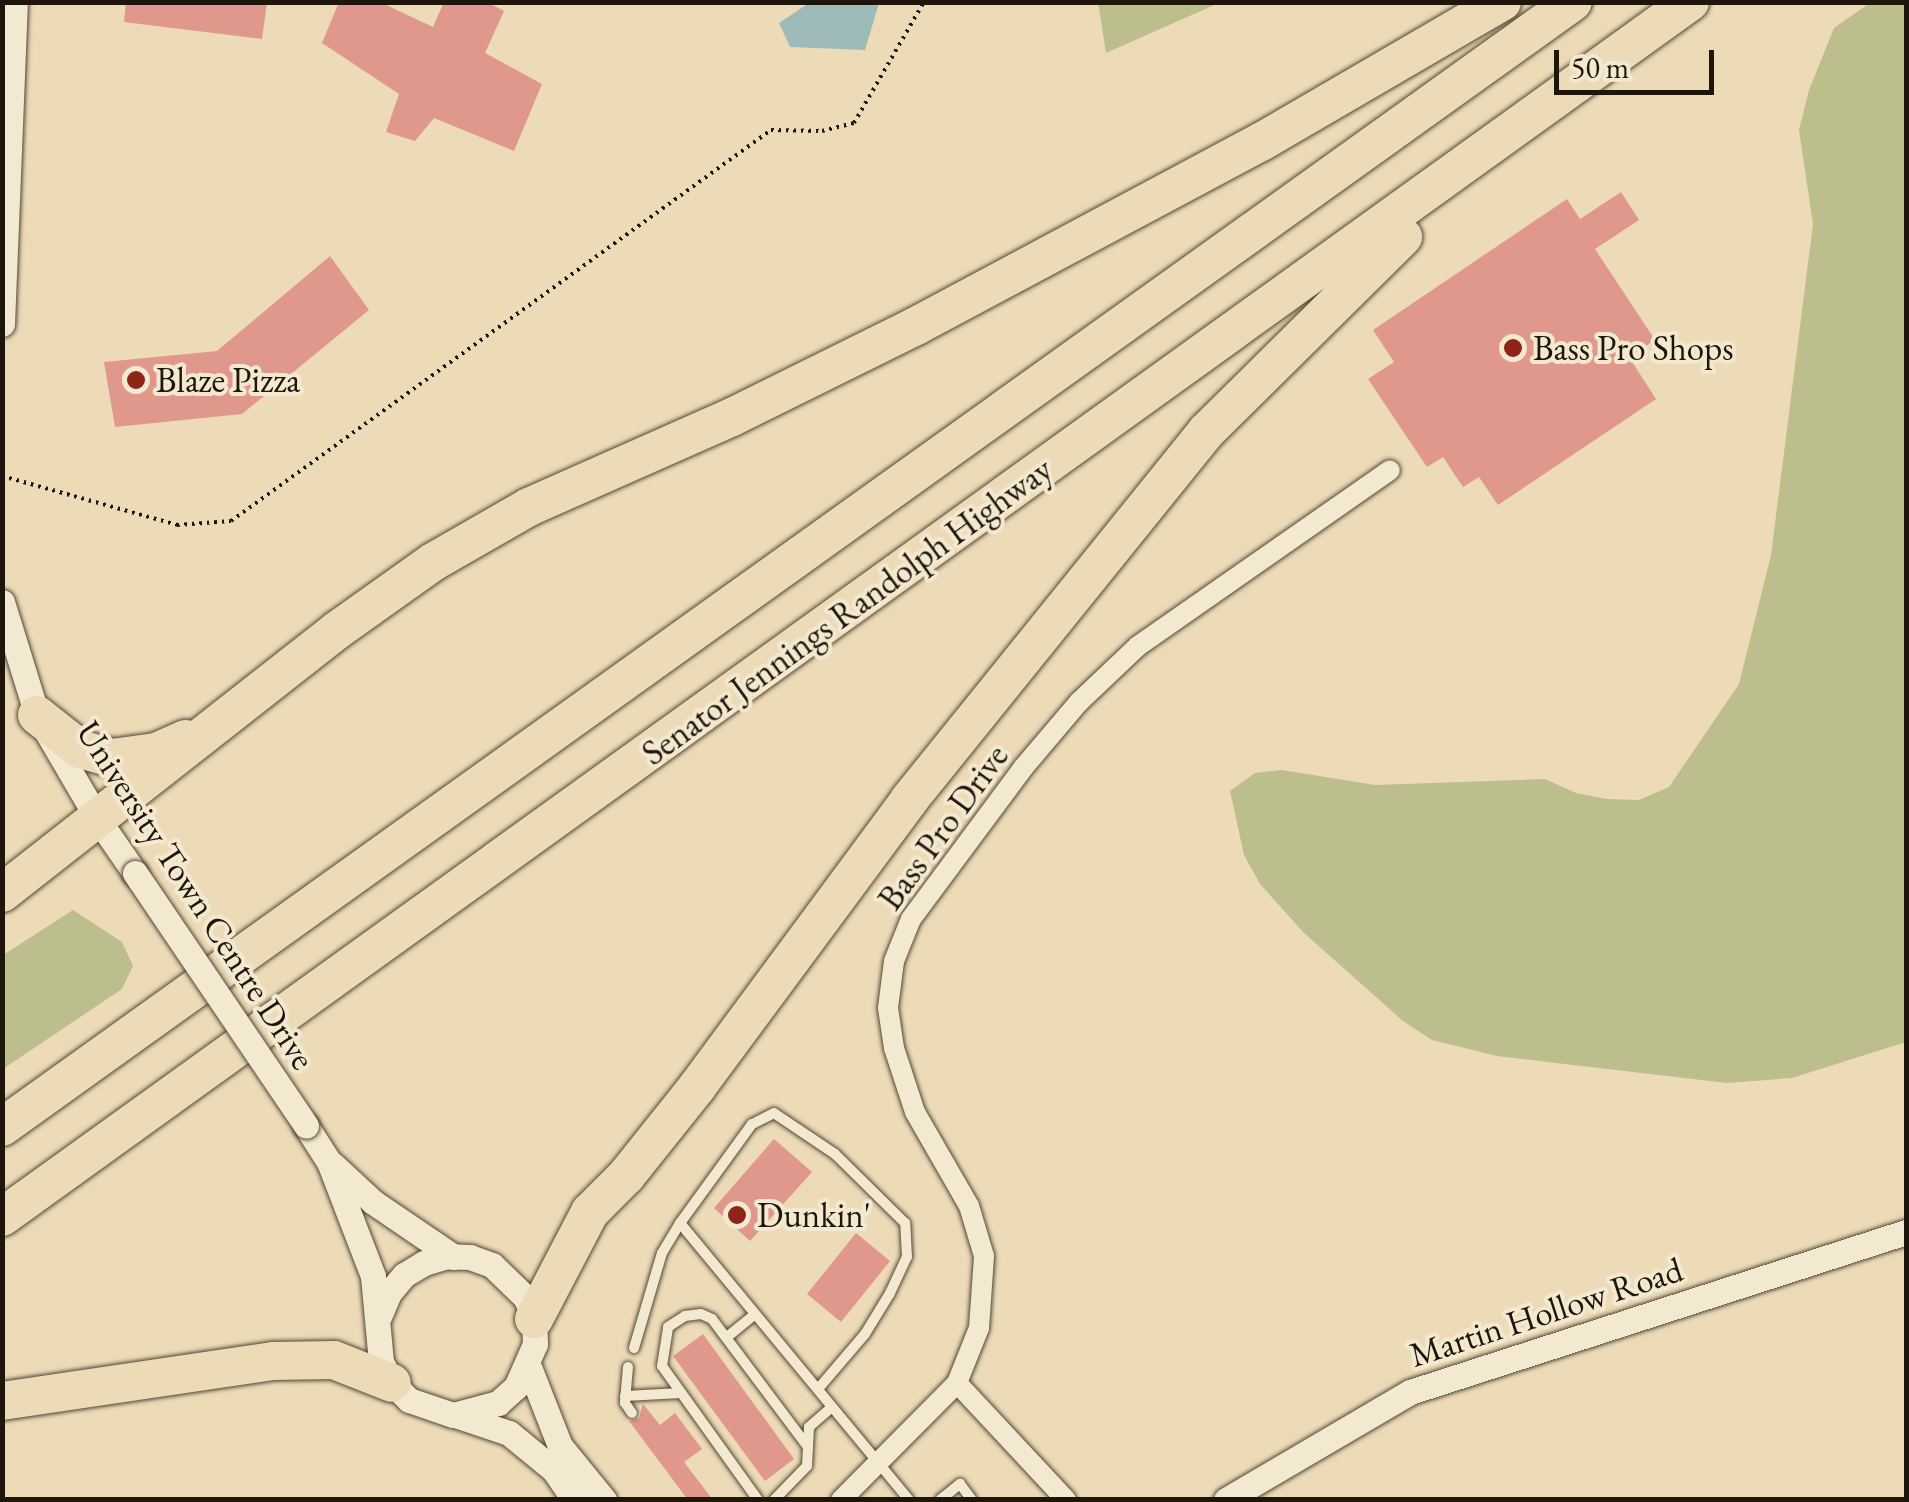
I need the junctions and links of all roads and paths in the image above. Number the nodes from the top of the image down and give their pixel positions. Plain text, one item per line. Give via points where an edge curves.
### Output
1 (16, 2) edge
2 (924, 2) edge
3 (1502, 2) edge
4 (1572, 2) edge
5 (1690, 2) edge
6 (6, 105) edge
7 (2, 324) edge
8 (1390, 470) dead end
9 (2, 476) edge
10 (2, 602) edge
11 (37, 714) junction
12 (223, 721) junction
13 (98, 821) junction
14 (2, 893) edge
15 (2, 1127) edge
16 (329, 1162) junction
17 (2, 1217) edge
18 (680, 1224) junction
19 (1906, 1232) edge
20 (454, 1257) junction
21 (754, 1314) junction
22 (379, 1316) junction
23 (534, 1319) junction
24 (727, 1337) junction
25 (634, 1348) dead end
26 (528, 1367) junction
27 (628, 1368) dead end
28 (392, 1383) junction
29 (957, 1383) junction
30 (818, 1389) junction
31 (681, 1393) junction
32 (625, 1396) junction
33 (2, 1401) edge
34 (832, 1406) junction
35 (632, 1412) dead end
36 (453, 1415) junction
37 (808, 1447) junction
38 (878, 1462) junction
39 (971, 1498) edge
40 (574, 1500) edge
41 (604, 1500) edge
42 (758, 1500) edge
43 (774, 1500) edge
44 (841, 1500) edge
45 (909, 1500) edge
46 (940, 1500) edge
47 (1066, 1500) edge
48 (1226, 1500) edge

1 - 6 street
2 - 9 path via 854,122 822,132 772,130 232,521 177,525
3 - 12 highway via 1260,142 916,326 530,507 433,562
4 - 15 highway, Senator Jennings Randolph Highway
5 - 17 highway, Senator Jennings Randolph Highway
5 - 23 highway via 1390,248 1206,431 909,800 685,1102 590,1212
6 - 7 street
8 - 29 street, Bass Pro Drive via 1138,646 1078,702 911,919 894,961 888,1008 894,1048 915,1112 969,1206 984,1256 979,1328
10 - 11 street, University Town Centre Drive
11 - 12 highway via 80,748 112,758 156,752
11 - 13 street, University Town Centre Drive
12 - 13 highway
13 - 14 highway
13 - 16 street, University Town Centre Drive, bridge
16 - 20 street, University Town Centre Drive via 373,1202
16 - 22 street, University Town Centre Drive via 373,1276
18 - 21 lane
18 - 25 lane via 662,1253
18 - 30 lane via 752,1124 774,1113 836,1154 905,1224 908,1258 890,1293
19 - 48 street, Martin Hollow Road via 1410,1392
20 - 22 street via 424,1263 404,1276
20 - 23 street, University Town Centre Drive via 492,1265 512,1279
21 - 24 lane
21 - 30 lane
22 - 28 street, University Town Centre Drive via 381,1362
23 - 26 street
24 - 31 lane via 701,1314 668,1327 662,1366
24 - 37 lane
26 - 36 street via 498,1402
26 - 41 street via 560,1446
27 - 32 lane
28 - 33 highway via 334,1360 273,1362
28 - 36 street via 409,1400
29 - 38 street, Bass Pro Drive
29 - 47 street
30 - 34 lane
31 - 32 lane
31 - 42 lane
32 - 35 lane
34 - 37 lane via 809,1427
34 - 38 lane
36 - 40 street via 509,1433 554,1470
37 - 43 lane via 807,1466
38 - 44 street, Bass Pro Drive
38 - 45 lane
39 - 46 lane via 960,1484

